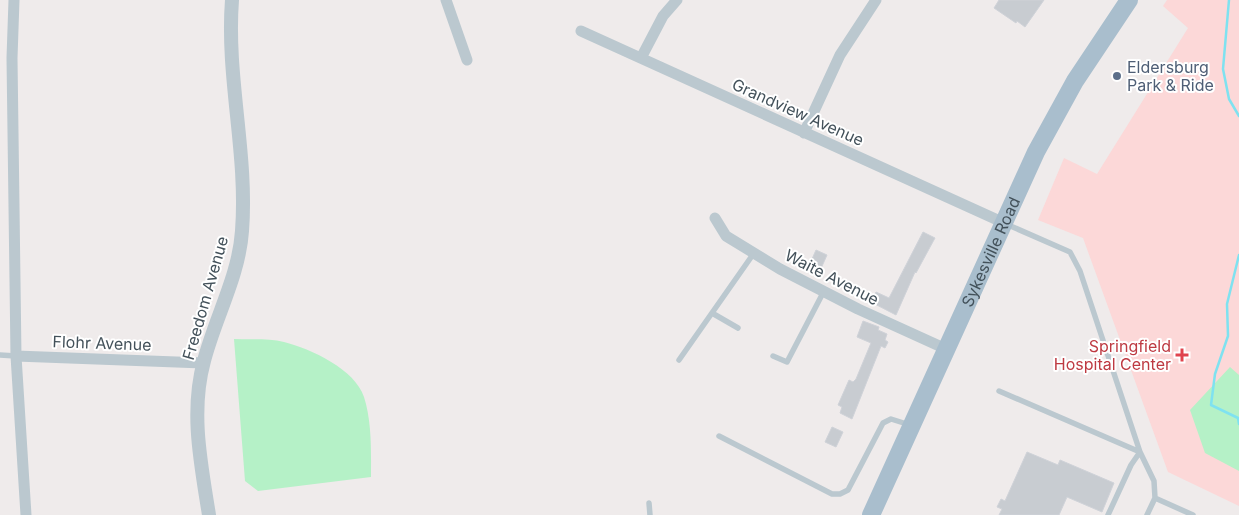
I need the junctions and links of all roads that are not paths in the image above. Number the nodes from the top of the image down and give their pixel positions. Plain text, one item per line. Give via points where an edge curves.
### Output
1 (14, 0) edge
2 (232, 0) edge
3 (446, 0) edge
4 (677, 0) edge
5 (876, 0) edge
6 (1129, 0) edge
7 (582, 31) dead end
8 (641, 58) junction
9 (467, 60) dead end
10 (804, 133) junction
11 (715, 218) dead end
12 (1002, 222) junction
13 (754, 254) junction
14 (824, 292) junction
15 (712, 313) junction
16 (738, 328) dead end
17 (946, 349) junction
18 (0, 355) edge
19 (16, 356) junction
20 (773, 356) dead end
21 (679, 360) dead end
22 (203, 363) junction
23 (999, 391) dead end
24 (912, 426) junction
25 (720, 436) dead end
26 (1140, 452) junction
27 (1155, 498) junction
28 (649, 503) dead end
29 (26, 515) edge
30 (209, 515) edge
31 (650, 515) edge
32 (871, 515) edge
33 (1108, 515) edge
34 (1147, 515) edge
35 (1193, 515) edge

1 - 19 street
2 - 22 street, Freedom Avenue via 242,234 233,276
3 - 9 street
4 - 8 street via 663,16
5 - 10 street via 840,54
6 - 12 main road, Sykesville Road via 1061,105
7 - 8 street, Grandview Avenue
8 - 10 street, Grandview Avenue
10 - 12 street, Grandview Avenue
11 - 13 street, Waite Avenue via 726,236
12 - 17 main road, Sykesville Road
12 - 26 lane via 1070,252 1080,271
13 - 14 street, Waite Avenue
13 - 15 lane
14 - 17 street, Waite Avenue
14 - 20 lane via 787,362
15 - 16 lane
15 - 21 lane
17 - 24 main road, Sykesville Road
18 - 19 lane, Flohr Avenue
19 - 22 street, Flohr Avenue
19 - 29 street
22 - 30 street, Freedom Avenue via 196,419
23 - 26 lane
24 - 25 lane via 892,419 883,423 848,490 840,494 832,494
24 - 32 main road, Sykesville Road
26 - 27 lane via 1154,481
26 - 33 lane
27 - 34 lane
27 - 35 lane
28 - 31 lane

